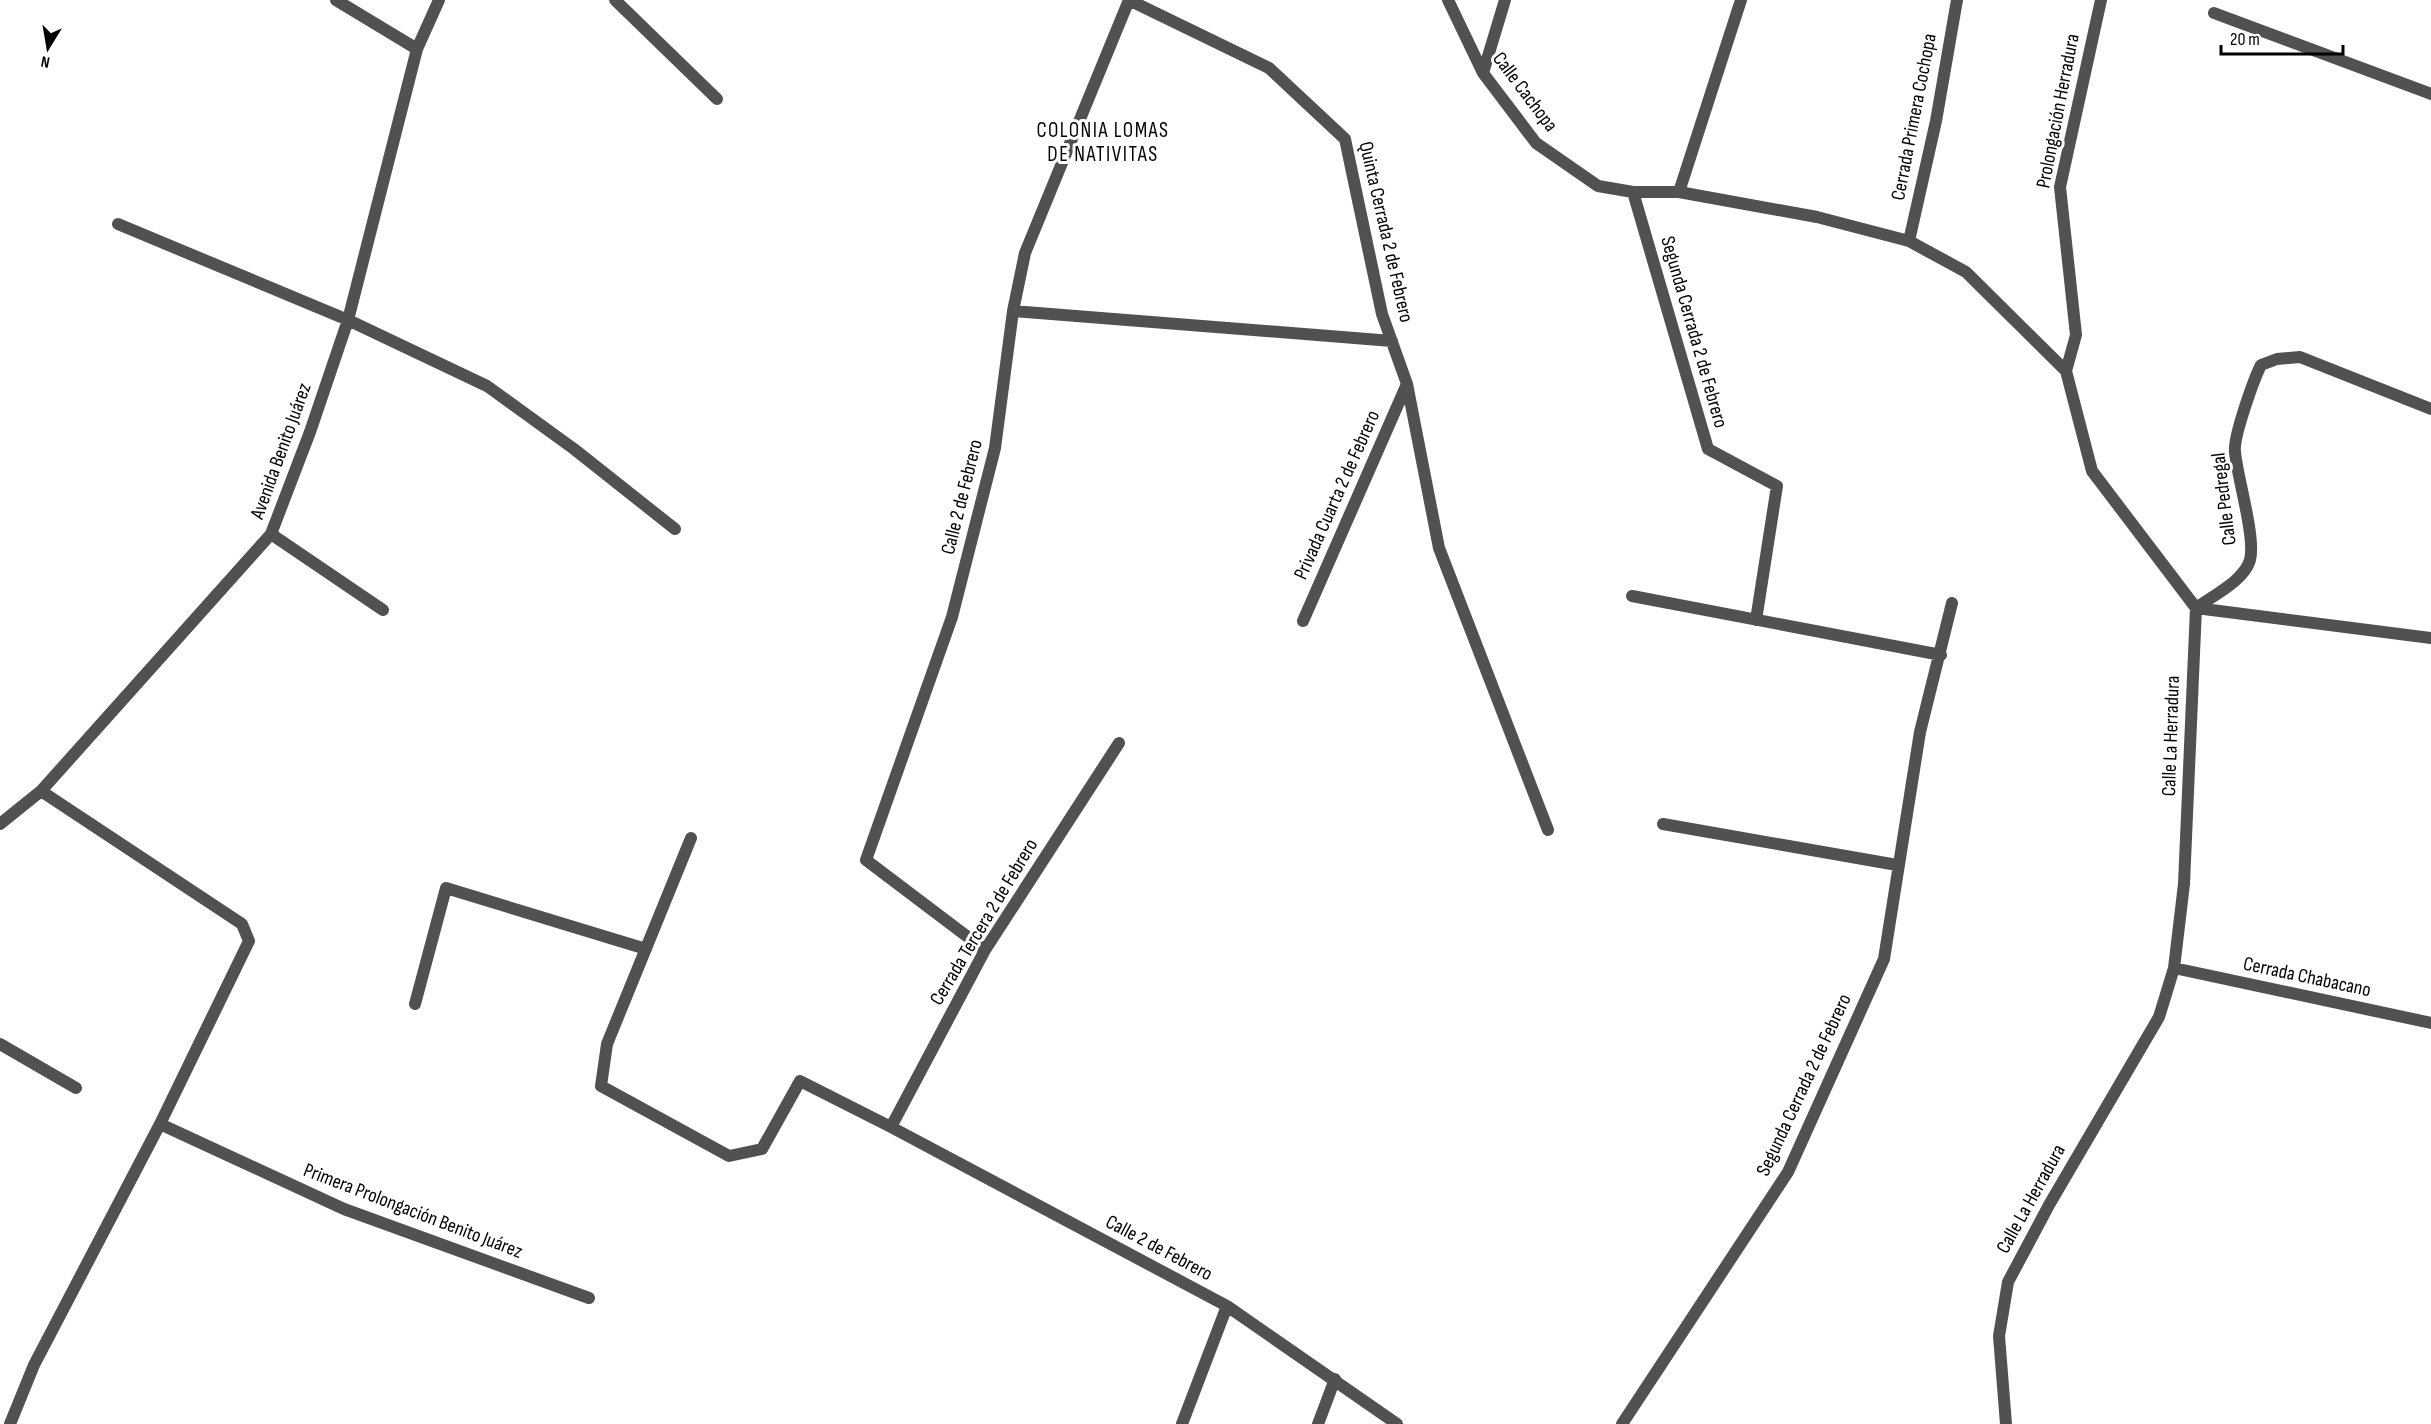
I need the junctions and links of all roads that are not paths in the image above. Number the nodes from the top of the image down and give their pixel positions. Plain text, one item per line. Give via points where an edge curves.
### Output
1 (336, 0) edge
2 (439, 0) edge
3 (615, 0) edge
4 (1129, 0) edge
5 (1448, 0) edge
6 (1505, 0) edge
7 (1741, 0) edge
8 (1957, 0) edge
9 (2101, 0) edge
10 (2214, 13) dead end
11 (417, 49) junction
12 (1483, 73) junction
13 (2431, 94) edge
14 (717, 99) dead end
15 (1633, 192) junction
16 (1679, 192) junction
17 (118, 224) dead end
18 (1909, 241) junction
19 (1013, 311) junction
20 (348, 320) junction
21 (1392, 341) junction
22 (2066, 371) junction
23 (1407, 384) junction
24 (2431, 409) edge
25 (675, 529) dead end
26 (271, 534) junction
27 (1632, 596) dead end
28 (1952, 603) dead end
29 (2196, 608) junction
30 (383, 610) dead end
31 (1756, 620) junction
32 (1303, 621) dead end
33 (2431, 638) edge
34 (1941, 655) junction
35 (1119, 743) dead end
36 (41, 791) junction
37 (0, 824) edge
38 (1663, 824) dead end
39 (1548, 830) dead end
40 (691, 838) dead end
41 (1897, 865) junction
42 (646, 949) junction
43 (985, 950) junction
44 (2174, 968) junction
45 (415, 1004) dead end
46 (2431, 1023) edge
47 (0, 1044) edge
48 (76, 1088) dead end
49 (160, 1124) junction
50 (891, 1127) junction
51 (589, 1298) dead end
52 (1227, 1306) junction
53 (1335, 1380) junction
54 (10, 1424) edge
55 (1182, 1424) edge
56 (1318, 1424) edge
57 (1397, 1424) edge
58 (1622, 1424) edge
59 (2006, 1424) edge

1 - 11 street
2 - 11 street, Avenida Benito Juárez
3 - 14 street
4 - 19 street, Calle 2 de Febrero via 1025,253
4 - 21 street, Quinta Cerrada 2 de Febrero via 1269,68 1346,139 1382,314
5 - 12 street, Calle Cachopa
6 - 12 street
7 - 16 street
8 - 18 street, Cerrada Primera Cochopa via 1936,121
9 - 22 street, Prolongación Herradura via 2060,187 2076,335
10 - 13 street
11 - 20 street, Avenida Benito Juárez
12 - 15 street, Calle Cachopa via 1536,143 1598,186
15 - 16 street
15 - 31 street, Segunda Cerrada 2 de Febrero via 1708,449 1777,486
16 - 18 street via 1817,216
17 - 20 street
18 - 22 street via 1966,272
19 - 21 street
19 - 43 street, Calle 2 de Febrero via 995,448 952,617 866,860
20 - 25 street via 487,386
20 - 26 street, Avenida Benito Juárez
21 - 23 street, Quinta Cerrada 2 de Febrero
22 - 29 street via 2092,471
23 - 32 street, Privada Cuarta 2 de Febrero
23 - 39 street, Quinta Cerrada 2 de Febrero via 1439,548
24 - 29 street, Calle Pedregal via 2300,357 2261,365 2252,382 2234,450 2250,561 2240,576
26 - 30 street
26 - 36 street, Avenida Benito Juárez
27 - 31 street
28 - 34 street, Segunda Cerrada 2 de Febrero
29 - 33 street
29 - 44 street, Calle La Herradura via 2184,884
31 - 34 street
34 - 41 street, Segunda Cerrada 2 de Febrero via 1920,732
35 - 43 street, Cerrada Tercera 2 de Febrero
36 - 37 street, Avenida Benito Juárez
36 - 49 street via 242,924 249,941
38 - 41 street
40 - 42 street
41 - 58 street, Segunda Cerrada 2 de Febrero via 1884,959 1788,1172
42 - 45 street via 446,888
42 - 50 street, Calle 2 de Febrero via 607,1044 601,1086 729,1156 762,1149 800,1081
43 - 50 street, Cerrada Tercera 2 de Febrero
44 - 46 street, Cerrada Chabacano
44 - 59 street, Calle La Herradura via 2159,1017 2008,1282 1999,1336
47 - 48 street
49 - 51 street, Primera Prolongación Benito Juárez via 344,1209
49 - 54 street via 34,1365
50 - 52 street, Calle 2 de Febrero
52 - 53 street, Calle 2 de Febrero
52 - 55 street
53 - 56 street
53 - 57 street, Calle 2 de Febrero

